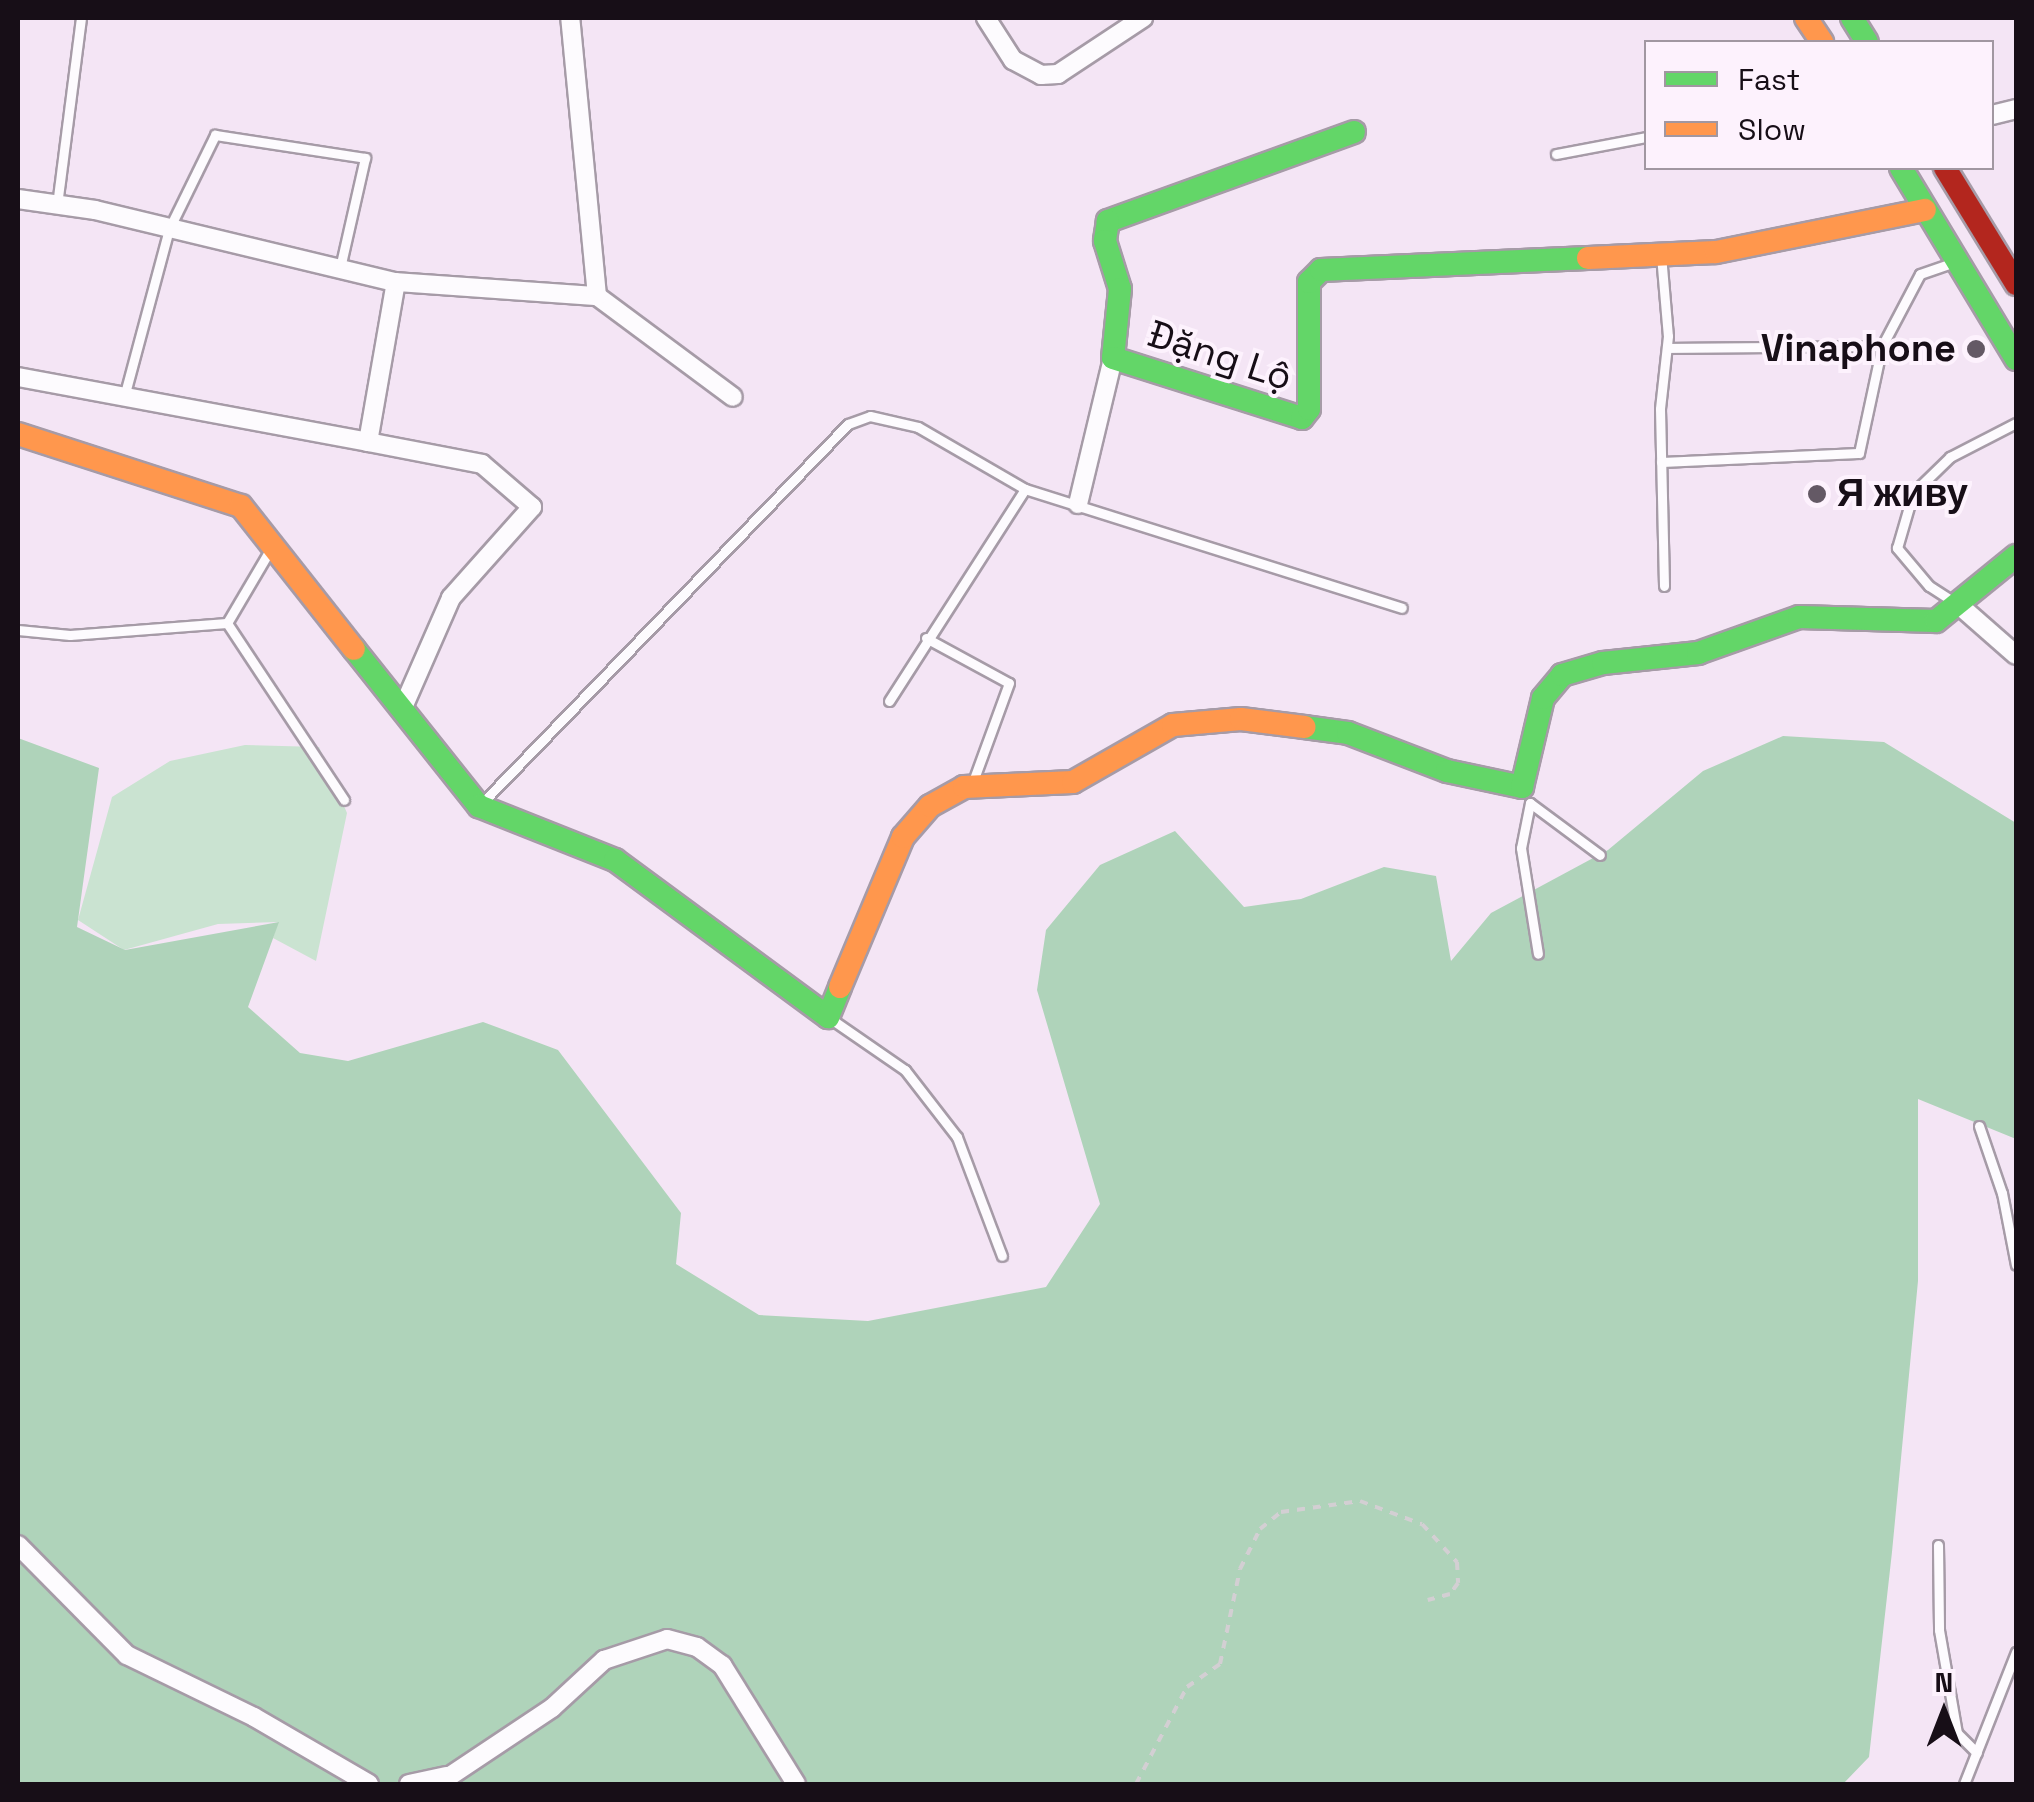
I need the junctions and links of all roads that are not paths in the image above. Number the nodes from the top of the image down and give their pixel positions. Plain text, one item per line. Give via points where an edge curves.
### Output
1 (81, 18) edge
2 (570, 18) edge
3 (986, 18) edge
4 (1143, 18) edge
5 (1806, 18) edge
6 (1852, 18) edge
7 (1821, 40) edge
8 (1867, 40) edge
9 (1354, 132) dead end
10 (1644, 137) edge
11 (1556, 154) dead end
12 (1902, 170) edge
13 (1946, 170) edge
14 (18, 199) edge
15 (57, 205) junction
16 (1925, 210) junction
17 (169, 230) junction
18 (1660, 254) junction
19 (1956, 261) junction
20 (340, 270) junction
21 (396, 282) junction
22 (2016, 284) edge
23 (597, 296) junction
24 (1882, 346) junction
25 (1667, 348) junction
26 (1113, 358) junction
27 (2016, 360) edge
28 (18, 377) edge
29 (124, 396) junction
30 (733, 397) dead end
31 (2016, 423) edge
32 (18, 434) edge
33 (368, 442) junction
34 (1661, 462) junction
35 (1025, 489) junction
36 (1078, 504) junction
37 (270, 550) junction
38 (2016, 556) edge
39 (1664, 586) dead end
40 (1960, 606) junction
41 (1402, 608) dead end
42 (227, 623) junction
43 (18, 630) edge
44 (926, 638) junction
45 (2016, 654) edge
46 (889, 701) dead end
47 (404, 705) junction
48 (971, 786) junction
49 (1526, 795) junction
50 (344, 800) dead end
51 (479, 806) junction
52 (1600, 855) dead end
53 (1538, 954) dead end
54 (828, 1017) junction
55 (1979, 1126) dead end
56 (1002, 1256) dead end
57 (2016, 1265) edge
58 (18, 1545) edge
59 (1938, 1545) dead end
60 (2016, 1652) edge
61 (1977, 1753) junction
62 (442, 1780) edge
63 (368, 1784) edge
64 (408, 1784) edge
65 (796, 1784) edge
66 (1964, 1784) edge

1 - 15 lane
2 - 23 street
3 - 4 street via 1014,60 1041,74 1058,74
5 - 7 street
6 - 8 street
9 - 26 street, Đặng Lộ via 1108,220 1105,241 1120,289
10 - 11 lane
12 - 16 street
13 - 22 street
14 - 15 street
15 - 17 street
16 - 18 street, Đặng Lộ via 1751,248
16 - 19 street
17 - 20 street
17 - 20 lane via 215,136 365,158
17 - 29 lane
18 - 25 lane
18 - 26 street, Đặng Lộ via 1321,270 1309,282 1309,409 1302,418
19 - 24 lane via 1920,274
19 - 27 street
20 - 21 street
21 - 23 street
21 - 33 street
23 - 30 street
24 - 25 lane
24 - 34 lane via 1859,454
25 - 34 lane
26 - 36 street
28 - 29 street
29 - 33 street
31 - 40 lane via 1950,457 1913,493 1897,548 1928,586
32 - 37 street via 240,506
33 - 47 street via 482,464 532,507 451,598
34 - 39 lane
35 - 36 lane
35 - 44 lane
35 - 51 lane via 902,421 870,416 848,424
36 - 41 lane
37 - 42 lane
37 - 47 street
38 - 40 street
40 - 45 street
40 - 49 street via 1936,622 1910,625 1799,618 1698,653 1573,670 1544,698
42 - 43 lane via 70,634
42 - 50 lane
44 - 46 lane
44 - 48 lane via 1008,682
47 - 51 street
48 - 49 street via 1073,782 1174,725 1241,719 1348,733
48 - 54 street via 942,796 903,838
49 - 52 lane
49 - 53 lane via 1521,848
51 - 54 street via 615,860
54 - 56 lane via 906,1070 957,1137
55 - 57 lane
58 - 63 street via 127,1654
59 - 61 lane via 1939,1630 1957,1733
60 - 61 lane
61 - 66 lane
62 - 64 street
62 - 65 street via 528,1726 604,1660 668,1640 696,1647 722,1665

